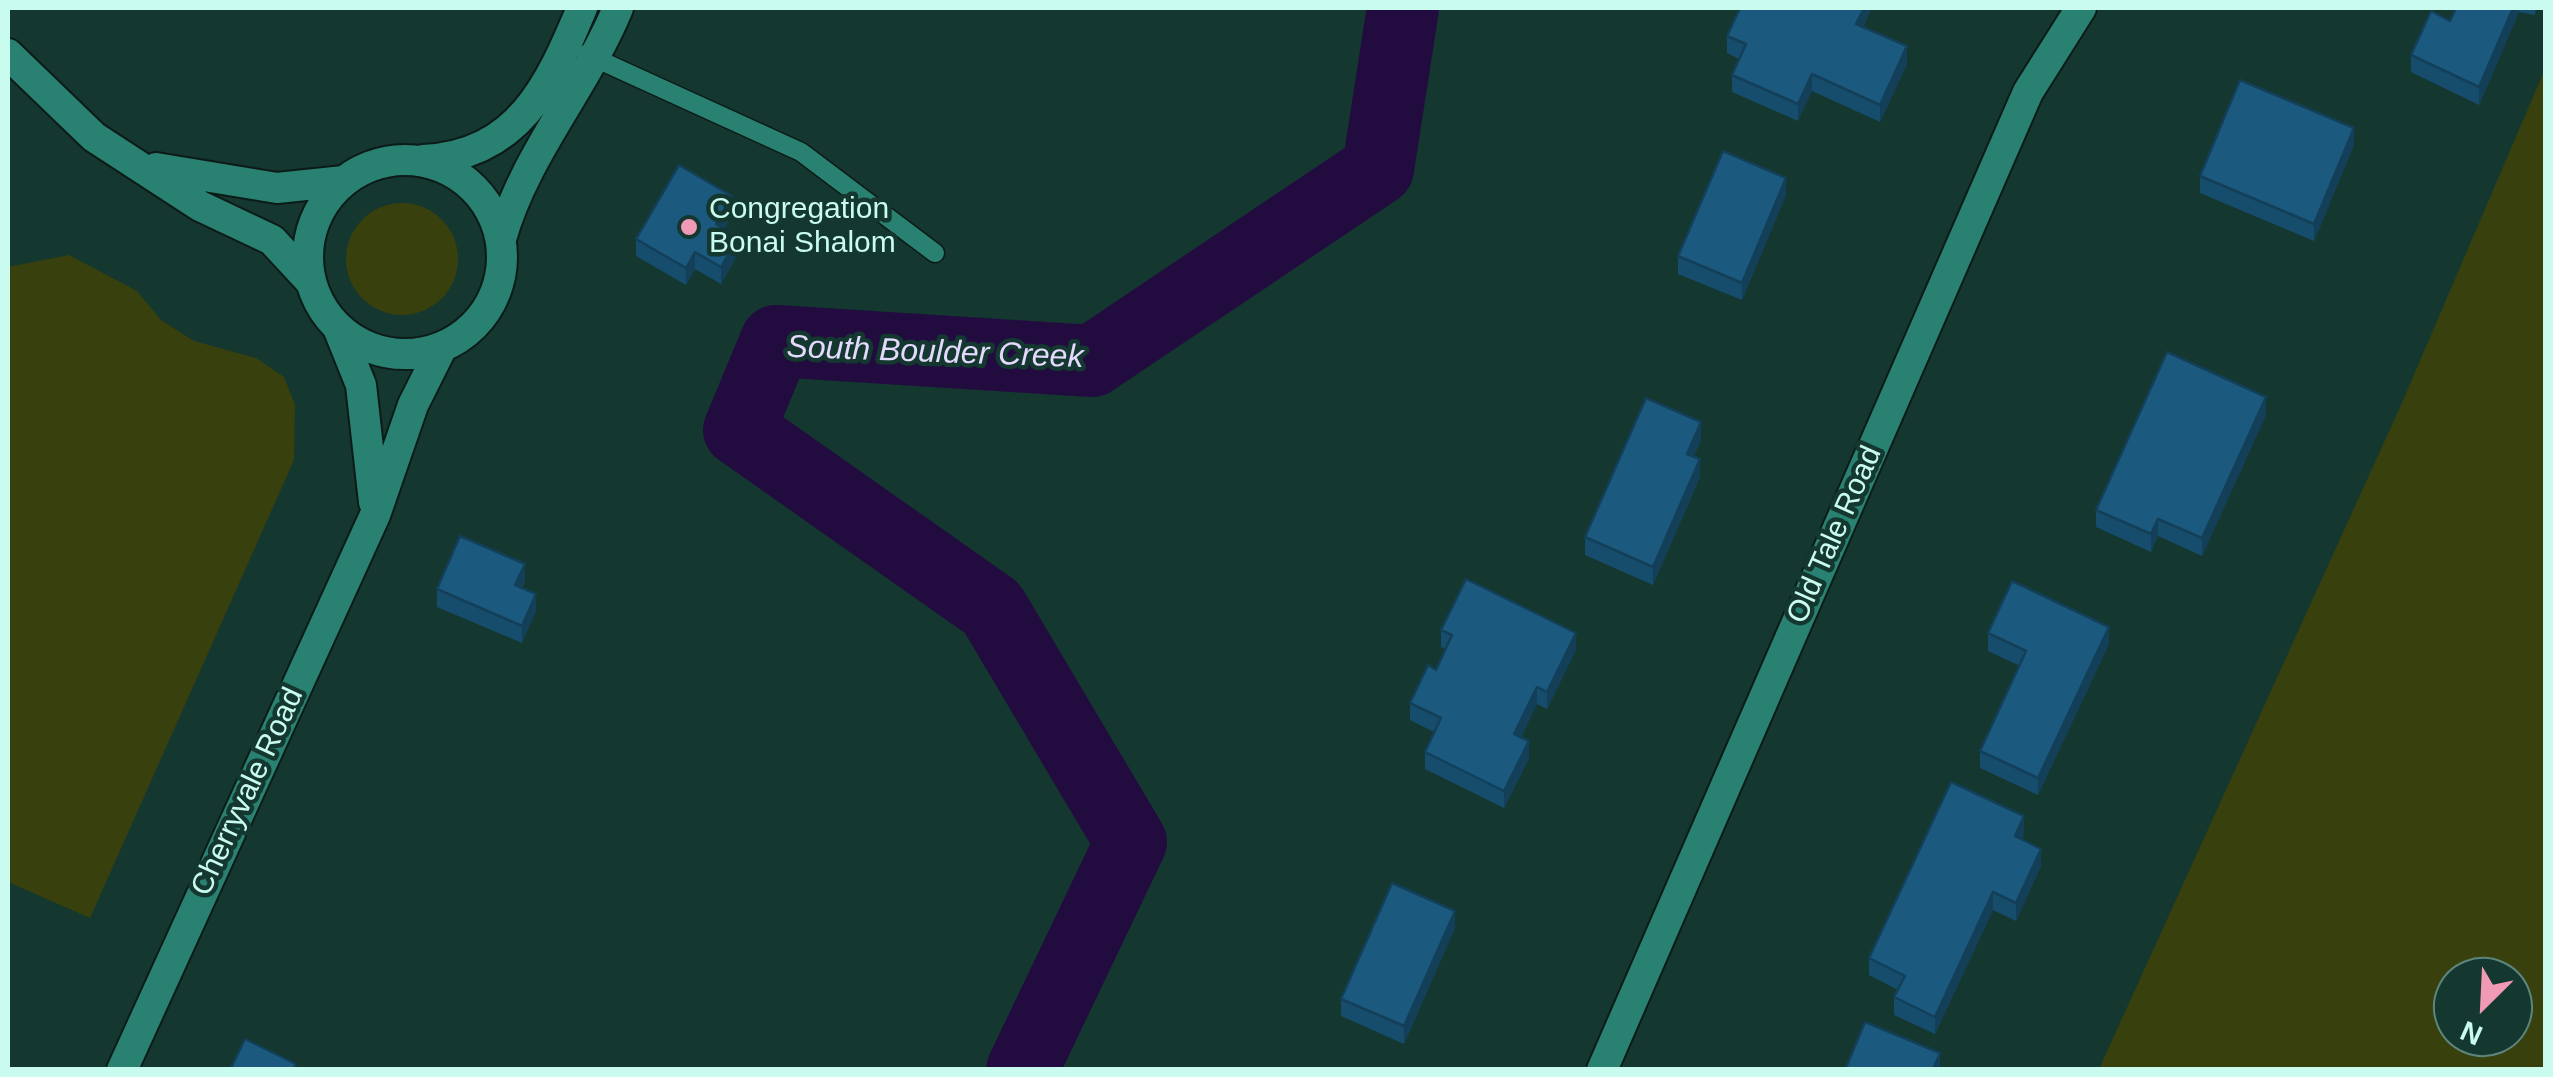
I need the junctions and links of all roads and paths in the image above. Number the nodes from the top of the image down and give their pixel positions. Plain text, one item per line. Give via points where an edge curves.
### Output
1 (582, 8) edge
2 (618, 8) edge
3 (2081, 8) edge
4 (580, 51) junction
5 (8, 54) edge
6 (416, 160) junction
7 (134, 164) junction
8 (344, 180) junction
9 (501, 240) junction
10 (935, 253) dead end
11 (310, 281) junction
12 (338, 328) junction
13 (442, 348) junction
14 (375, 515) junction
15 (122, 1070) edge
16 (1602, 1070) edge

1 - 4 street
2 - 4 street
3 - 16 street, Old Tale Road via 2028,92
4 - 6 street via 500,136 463,156
4 - 9 street
4 - 10 lane via 801,152
5 - 7 street via 94,137
6 - 8 street via 366,168
6 - 9 street via 472,186 491,210
7 - 8 street via 276,188
7 - 11 street via 272,240
8 - 11 street via 312,226
9 - 13 street via 502,272 491,304 470,330
11 - 12 street
12 - 13 street via 387,353
12 - 14 street via 360,385
13 - 14 street, Cherryvale Road
14 - 15 street, Cherryvale Road

